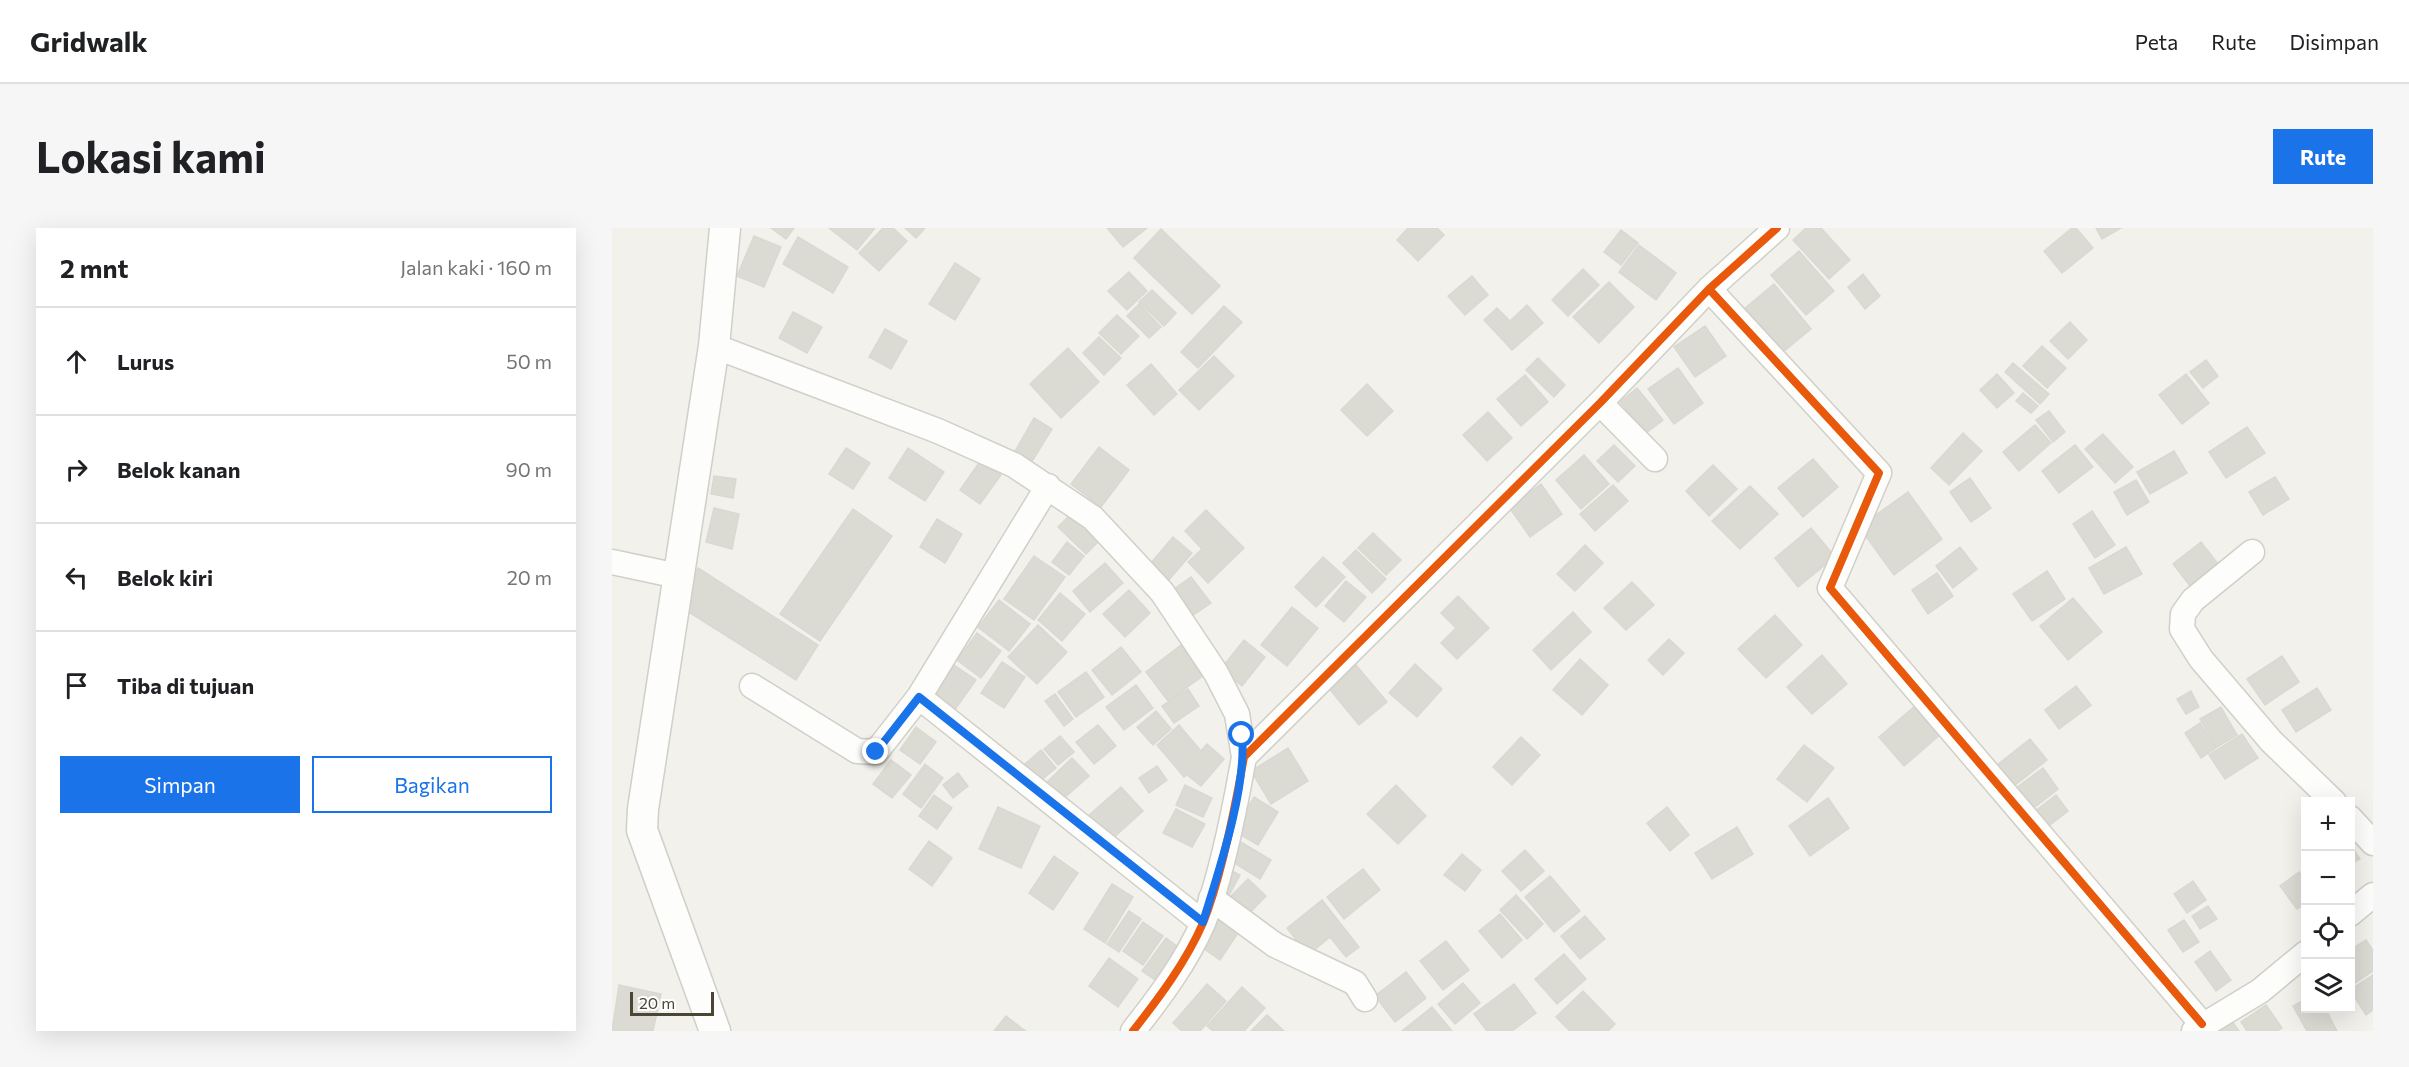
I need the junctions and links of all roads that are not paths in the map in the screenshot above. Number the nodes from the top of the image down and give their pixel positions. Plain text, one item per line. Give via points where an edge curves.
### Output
1 (725, 228) edge
2 (1777, 228) edge
3 (1709, 288) junction
4 (714, 346) junction
5 (1600, 403) junction
6 (1655, 459) dead end
7 (1048, 486) junction
8 (2252, 552) dead end
9 (612, 562) edge
10 (678, 576) junction
11 (752, 686) dead end
12 (919, 697) junction
13 (1244, 758) junction
14 (2330, 797) edge
15 (2355, 823) edge
16 (2373, 843) edge
17 (2373, 896) edge
18 (1211, 898) junction
19 (2355, 910) edge
20 (1203, 922) junction
21 (2301, 957) edge
22 (1365, 999) dead end
23 (2198, 1028) edge
24 (715, 1031) edge
25 (1133, 1031) edge

1 - 4 street
2 - 3 street
3 - 5 street
3 - 23 street via 1879,473 1830,588
4 - 7 street via 938,431 1014,465
4 - 10 street
5 - 6 street
5 - 13 street
7 - 12 street
7 - 13 street via 1093,518 1162,592 1237,714
8 - 14 street via 2193,600 2183,614 2182,629 2201,659 2271,741
9 - 10 street
10 - 24 street via 642,830
11 - 12 street via 864,753 876,752
12 - 20 street
13 - 18 street
15 - 16 street
17 - 19 street
18 - 20 street
18 - 22 street via 1275,945 1355,983
20 - 25 street via 1186,955
21 - 23 street via 2260,992

